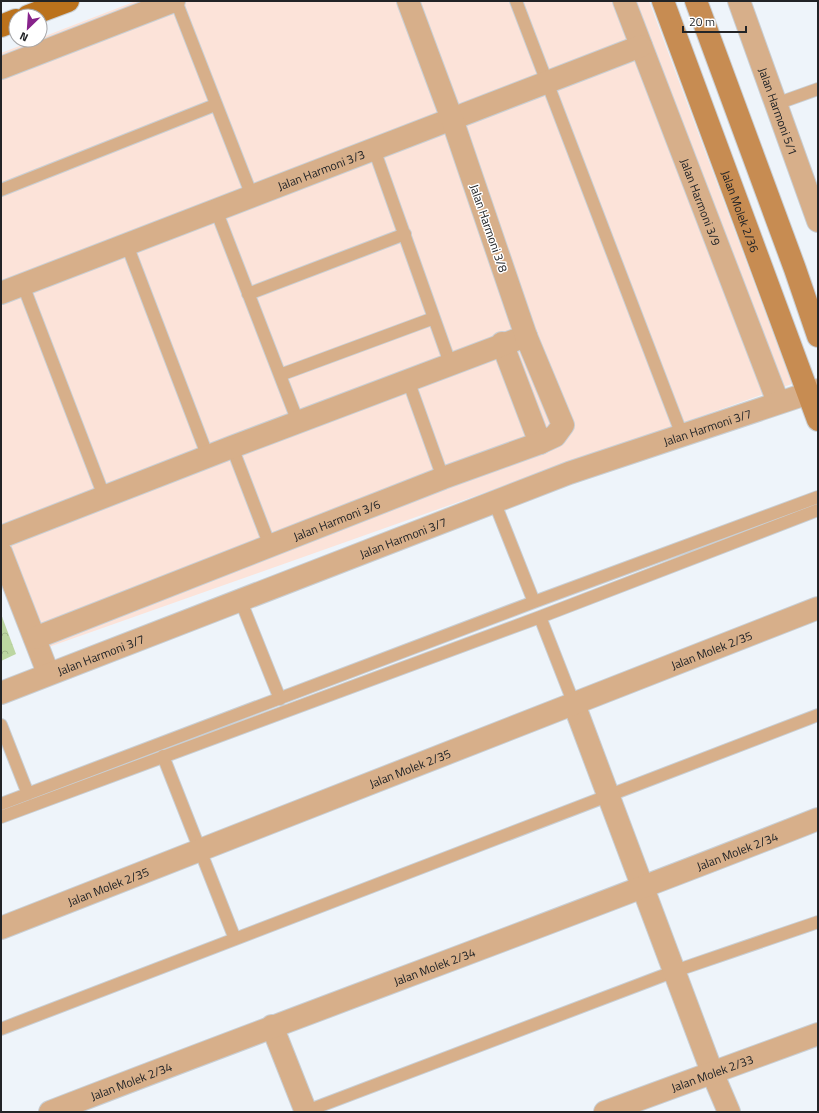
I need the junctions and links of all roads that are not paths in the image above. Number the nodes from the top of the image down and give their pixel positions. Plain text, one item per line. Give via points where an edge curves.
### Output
1 (68, 1) edge
2 (175, 1) edge
3 (408, 1) edge
4 (516, 1) edge
5 (624, 1) edge
6 (663, 1) edge
7 (696, 1) edge
8 (739, 1) edge
9 (48, 8) edge
10 (641, 46) junction
11 (1, 68) edge
12 (547, 82) junction
13 (818, 89) edge
14 (776, 104) junction
15 (215, 105) junction
16 (452, 119) junction
17 (374, 149) junction
18 (1, 190) edge
19 (252, 196) junction
20 (216, 210) junction
21 (818, 221) edge
22 (405, 234) junction
23 (127, 245) junction
24 (23, 284) junction
25 (1, 293) edge
26 (248, 294) junction
27 (434, 318) junction
28 (526, 336) junction
29 (818, 336) edge
30 (502, 343) junction
31 (450, 363) junction
32 (280, 376) junction
33 (408, 380) junction
34 (813, 391) edge
35 (778, 402) junction
36 (818, 420) edge
37 (298, 422) junction
38 (682, 435) junction
39 (540, 443) junction
40 (232, 447) junction
41 (208, 457) junction
42 (444, 478) junction
43 (104, 496) junction
44 (818, 497) edge
45 (494, 501) junction
46 (818, 510) edge
47 (1, 536) edge
48 (270, 546) junction
49 (1, 552) edge
50 (240, 600) junction
51 (534, 602) junction
52 (818, 608) edge
53 (540, 617) junction
54 (35, 638) junction
55 (48, 673) junction
56 (1, 693) edge
57 (280, 699) junction
58 (574, 704) junction
59 (818, 715) edge
60 (1, 725) edge
61 (163, 756) junction
62 (28, 794) junction
63 (609, 796) junction
64 (1, 804) edge
65 (1, 817) edge
66 (818, 819) edge
67 (200, 850) junction
68 (644, 888) junction
69 (818, 922) edge
70 (1, 928) edge
71 (235, 939) junction
72 (675, 971) junction
73 (272, 1026) junction
74 (1, 1029) edge
75 (818, 1034) edge
76 (712, 1072) junction
77 (50, 1112) edge
78 (305, 1112) edge
79 (606, 1112) edge
80 (729, 1112) edge

1 - 9 main road
2 - 11 street
2 - 15 lane
3 - 16 street, Jalan Harmoni 3/8
4 - 12 lane
5 - 10 street, Jalan Harmoni 3/9
6 - 34 street, Jalan Molek 2/36
7 - 29 street
8 - 14 street, Jalan Harmoni 5/1
10 - 12 street, Jalan Harmoni 3/3
10 - 35 street, Jalan Harmoni 3/9
12 - 16 street, Jalan Harmoni 3/3
12 - 38 lane
13 - 14 lane
14 - 21 street, Jalan Harmoni 5/1
15 - 18 lane
15 - 19 lane
16 - 17 street, Jalan Harmoni 3/3
16 - 28 street, Jalan Harmoni 3/8
17 - 19 street, Jalan Harmoni 3/3
17 - 22 lane
19 - 20 street, Jalan Harmoni 3/3
20 - 23 street, Jalan Harmoni 3/3
20 - 26 lane
22 - 26 lane
22 - 27 lane
23 - 24 street, Jalan Harmoni 3/3
23 - 41 lane
24 - 25 street, Jalan Harmoni 3/3
24 - 43 lane
26 - 32 lane
27 - 31 lane
27 - 32 lane
28 - 30 street
28 - 39 street, Jalan Harmoni 3/8 via 563,424 555,436
30 - 31 street
30 - 39 street
31 - 33 street
32 - 37 lane
33 - 37 street
33 - 42 lane
34 - 35 street, Jalan Harmoni 3/7
34 - 36 street, Jalan Molek 2/36
35 - 38 street, Jalan Harmoni 3/7
37 - 40 street
38 - 45 street, Jalan Harmoni 3/7
39 - 42 street, Jalan Harmoni 3/6
40 - 41 street
40 - 48 lane
41 - 43 street
42 - 48 street, Jalan Harmoni 3/6
43 - 47 street
44 - 51 lane
45 - 50 street, Jalan Harmoni 3/7
45 - 51 lane
46 - 53 lane
48 - 54 street, Jalan Harmoni 3/6
49 - 54 street
50 - 55 street, Jalan Harmoni 3/7
50 - 57 lane
51 - 57 lane
52 - 58 street, Jalan Molek 2/35
53 - 58 lane
53 - 61 lane
54 - 55 street
55 - 56 street, Jalan Harmoni 3/7
57 - 62 lane
58 - 63 street
58 - 67 street, Jalan Molek 2/35
59 - 63 lane
60 - 62 lane
61 - 65 lane
61 - 67 lane
62 - 64 lane
63 - 68 street
63 - 71 lane
66 - 68 street, Jalan Molek 2/34
67 - 70 street, Jalan Molek 2/35
67 - 71 lane
68 - 72 street
68 - 73 street, Jalan Molek 2/34
69 - 72 lane
71 - 74 lane
72 - 76 street
72 - 78 lane
73 - 77 street, Jalan Molek 2/34
73 - 78 street
75 - 76 street, Jalan Molek 2/33
76 - 79 street, Jalan Molek 2/33
76 - 80 street

